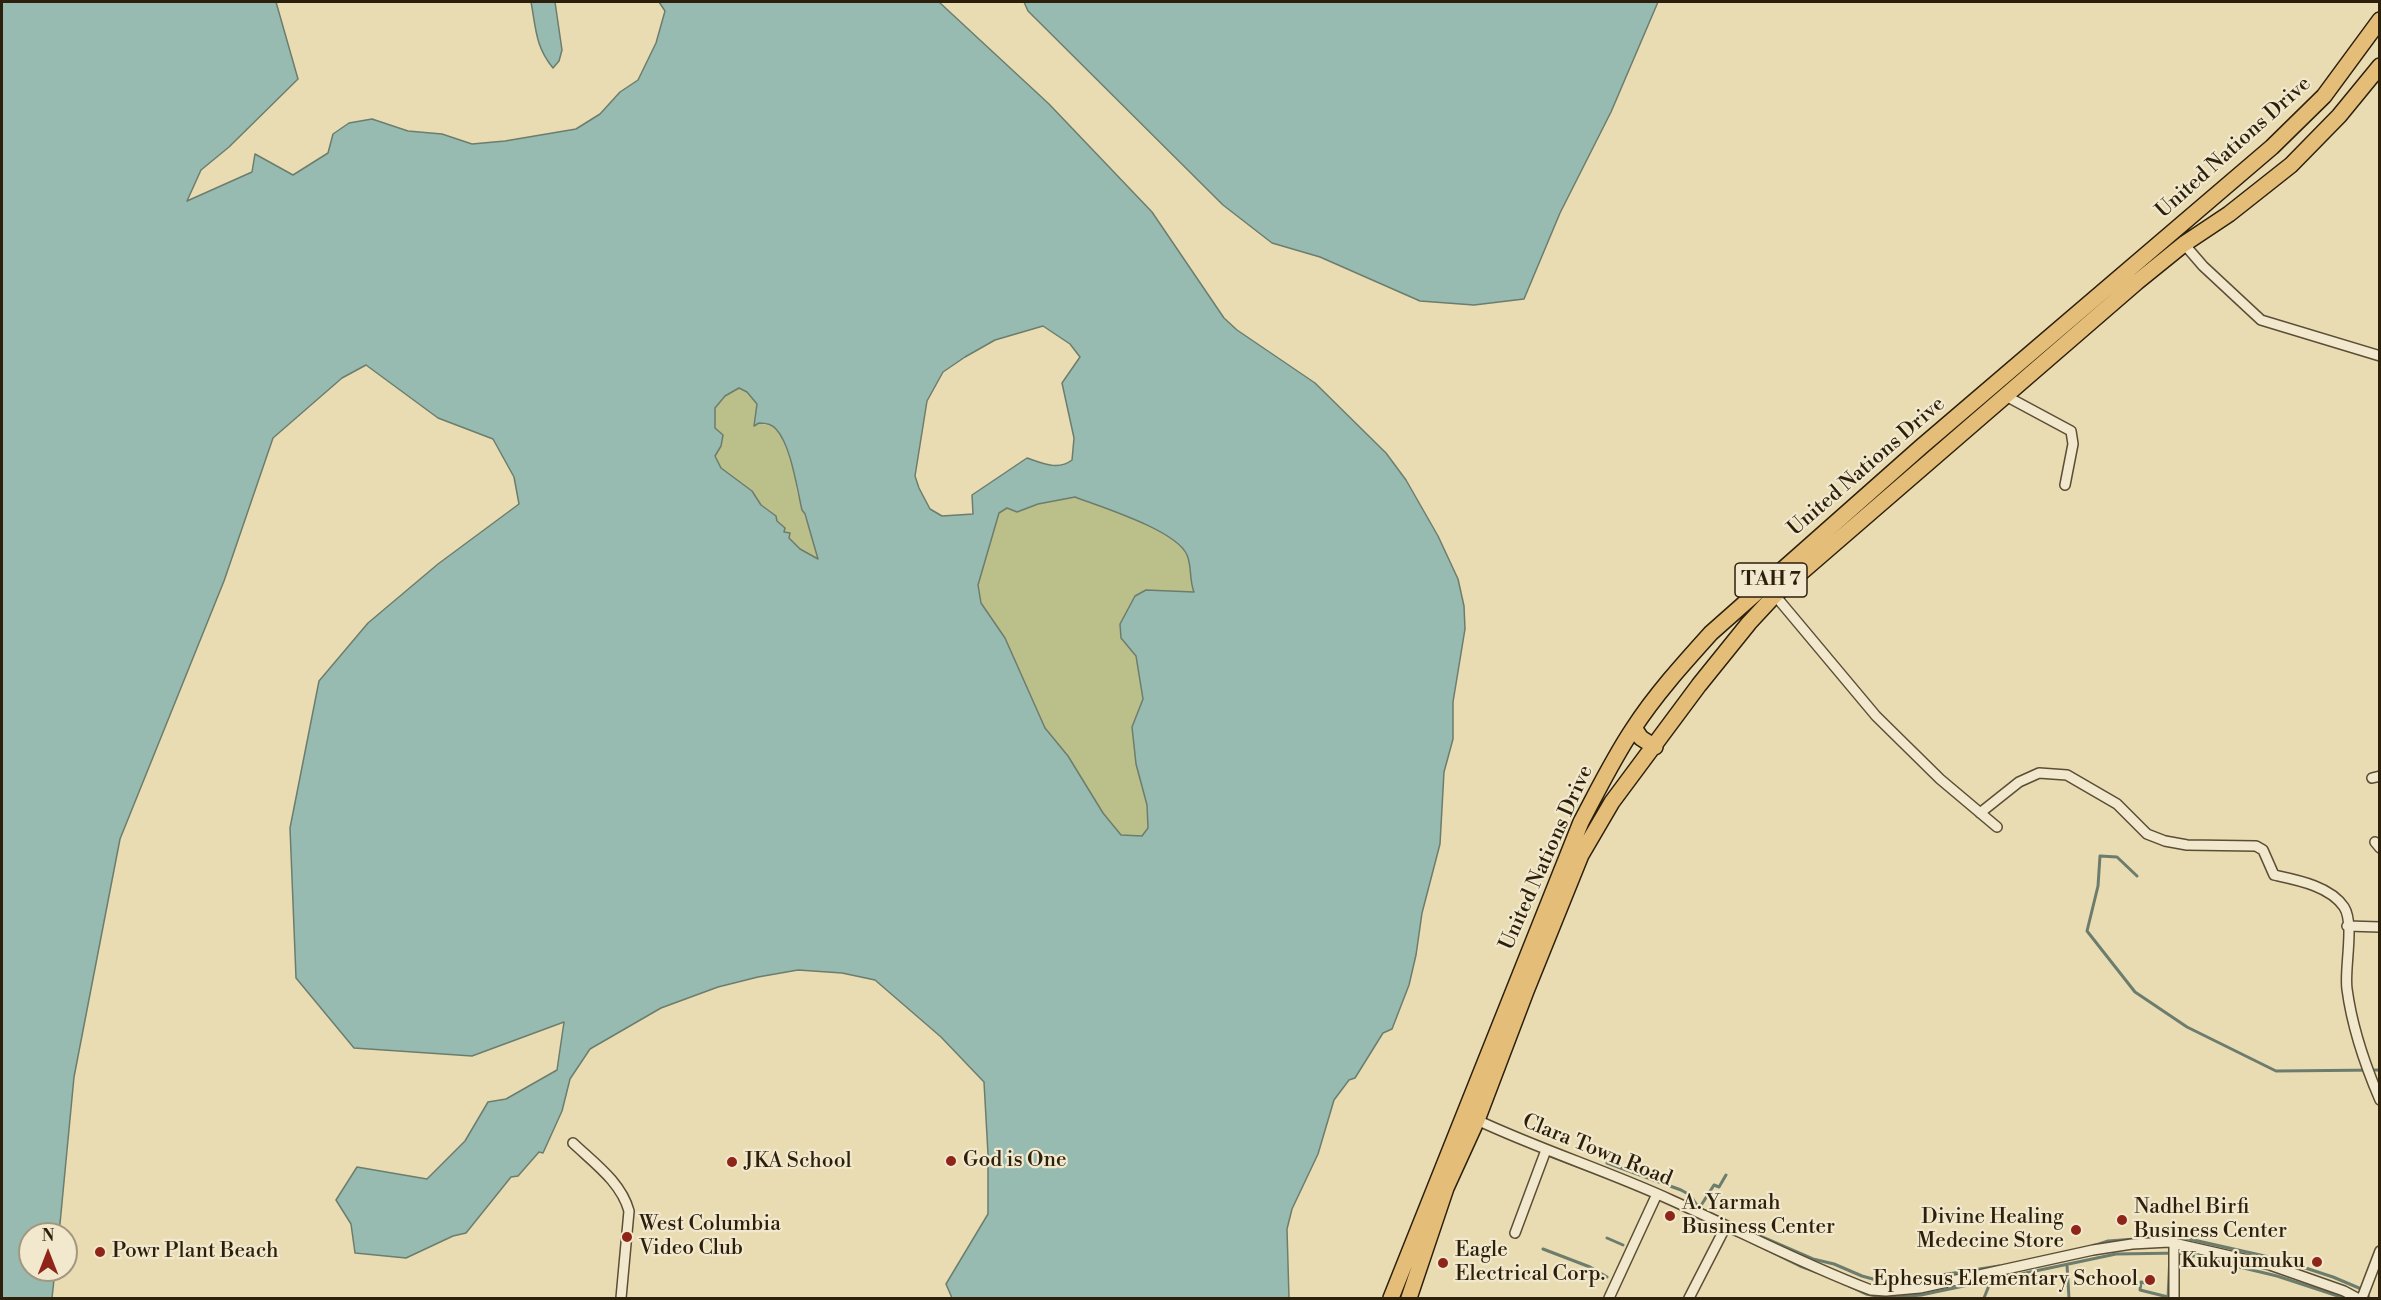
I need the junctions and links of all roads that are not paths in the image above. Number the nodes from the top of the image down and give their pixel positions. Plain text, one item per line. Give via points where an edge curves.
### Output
1 (2379, 20) edge
2 (2379, 66) edge
3 (2184, 244) junction
4 (2379, 356) edge
5 (2004, 395) junction
6 (2065, 485) dead end
7 (1770, 590) junction
8 (1680, 667) junction
9 (1699, 685) junction
10 (1634, 728) junction
11 (1655, 747) junction
12 (1980, 813) junction
13 (1997, 827) dead end
14 (2348, 926) junction
15 (2379, 927) edge
16 (2379, 1100) edge
17 (1478, 1120) junction
18 (573, 1143) dead end
19 (1546, 1150) junction
20 (1655, 1198) junction
21 (1726, 1226) junction
22 (1515, 1233) dead end
23 (2174, 1244) junction
24 (2379, 1251) edge
25 (1871, 1290) junction
26 (621, 1299) edge
27 (1391, 1299) edge
28 (1409, 1299) edge
29 (1609, 1299) edge
30 (1689, 1299) edge
31 (1865, 1299) edge
32 (2174, 1299) edge
33 (2357, 1299) edge
34 (2362, 1299) edge

1 - 7 highway, United Nations Drive / TAH 7 via 2324,96 2272,147 1921,447
2 - 3 highway, United Nations Drive / TAH 7 via 2339,116 2291,165
3 - 4 street via 2261,320
3 - 5 highway, United Nations Drive / TAH 7
5 - 6 street via 2071,431 2073,444
5 - 7 highway, United Nations Drive / TAH 7
7 - 8 highway, United Nations Drive / TAH 7 via 1711,633
7 - 9 highway, United Nations Drive / TAH 7
7 - 12 street via 1876,716
8 - 9 highway via 1690,672
8 - 10 highway, United Nations Drive / TAH 7
9 - 11 highway, United Nations Drive / TAH 7
10 - 11 highway
10 - 27 highway, United Nations Drive / TAH 7 via 1581,822
11 - 17 highway, United Nations Drive / TAH 7 via 1612,802 1581,855
12 - 13 street
12 - 14 street via 2019,782 2039,772 2067,775 2117,804 2147,834 2165,841 2256,846 2263,850 2274,875 2299,880 2334,896 2345,909
14 - 15 street
14 - 16 street via 2347,986 2352,1017
17 - 19 street, Clara Town Road
17 - 28 highway, United Nations Drive / TAH 7 via 1446,1188
18 - 26 street via 627,1201
19 - 20 street, Clara Town Road
19 - 22 street
20 - 21 street, Clara Town Road
20 - 29 street
21 - 25 street, Clara Town Road
21 - 30 street
23 - 25 street, Clara Town Road via 2132,1244 1920,1288
23 - 32 street
23 - 33 street, Clara Town Road via 2270,1265
24 - 34 street
25 - 31 street

